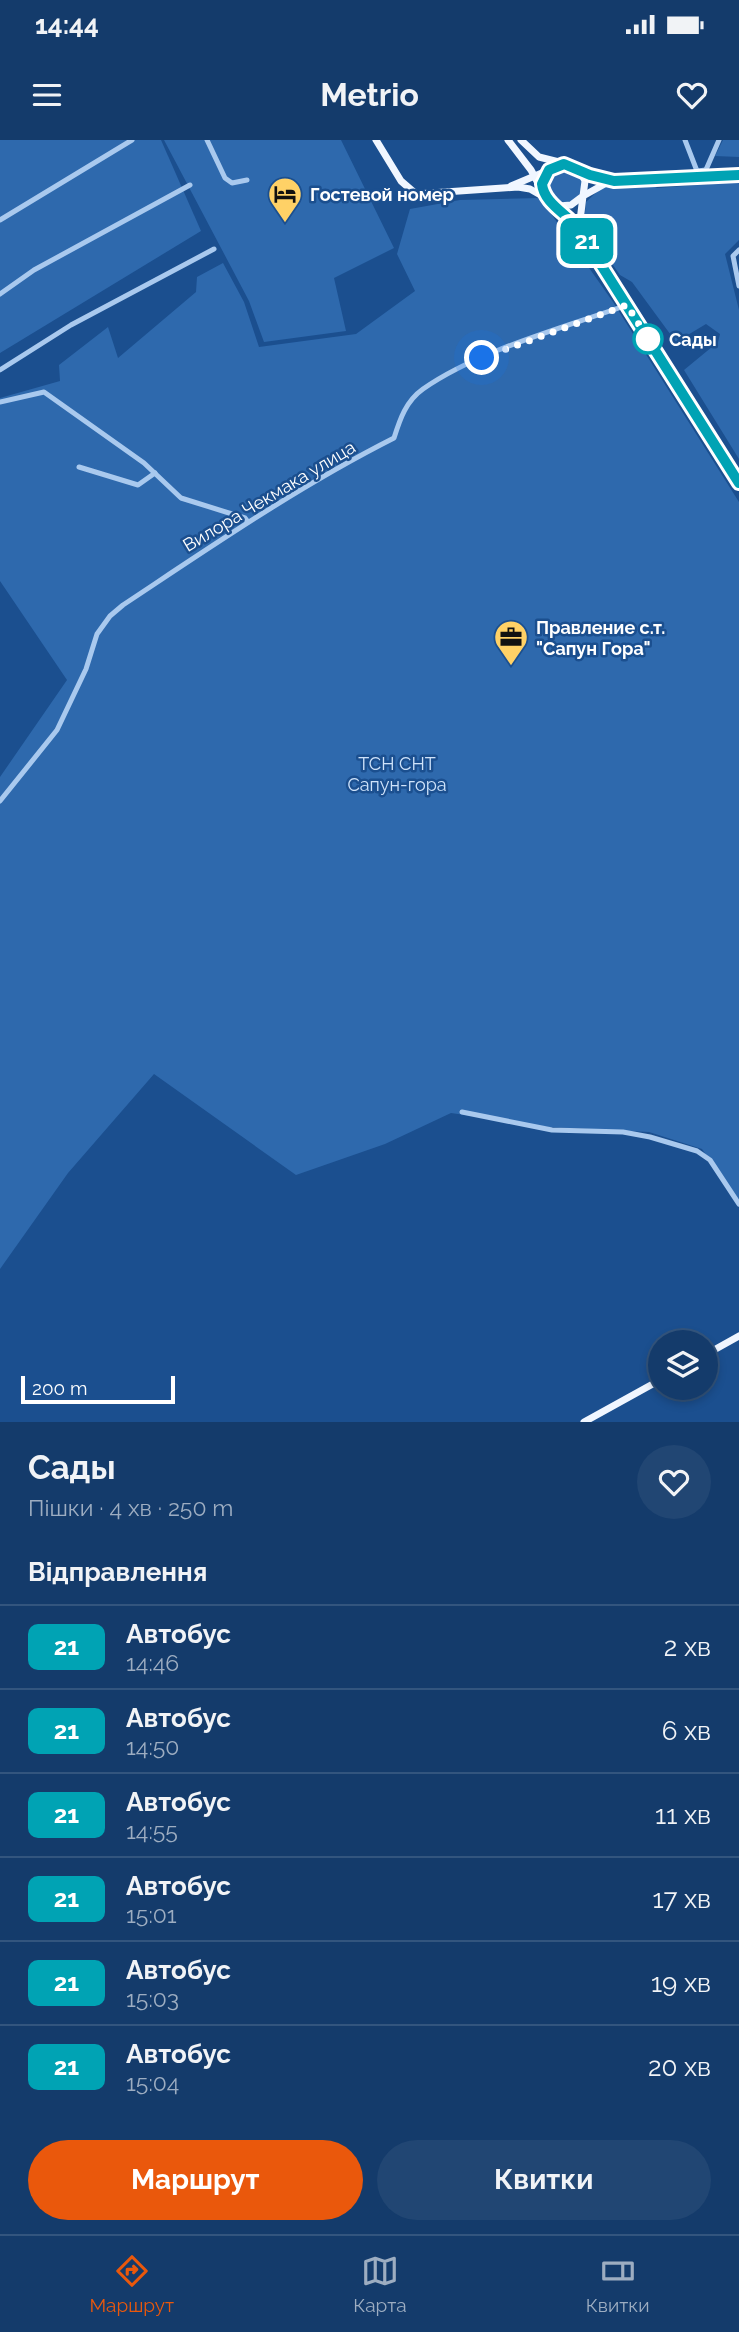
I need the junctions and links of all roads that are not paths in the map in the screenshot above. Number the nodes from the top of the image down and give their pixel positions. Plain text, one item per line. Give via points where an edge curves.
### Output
1 (132, 140) edge
2 (207, 140) edge
3 (376, 140) edge
4 (508, 140) edge
5 (521, 140) edge
6 (685, 140) edge
7 (719, 140) edge
8 (526, 163) junction
9 (561, 164) junction
10 (549, 170) junction
11 (579, 170) junction
12 (704, 173) junction
13 (739, 175) edge
14 (535, 177) junction
15 (247, 180) dead end
16 (614, 181) junction
17 (516, 183) junction
18 (190, 185) dead end
19 (508, 187) junction
20 (542, 189) junction
21 (583, 196) junction
22 (546, 198) junction
23 (556, 205) junction
24 (0, 220) edge
25 (579, 230) junction
26 (214, 249) dead end
27 (738, 251) edge
28 (738, 279) edge
29 (739, 286) edge
30 (0, 294) edge
31 (627, 305) junction
32 (0, 370) edge
33 (0, 402) edge
34 (79, 467) dead end
35 (155, 473) junction
36 (739, 484) edge
37 (247, 522) junction
38 (0, 801) edge
39 (462, 1112) dead end
40 (739, 1204) edge
41 (739, 1336) edge
42 (718, 1347) edge
43 (648, 1387) edge
44 (584, 1422) edge

1 - 24 street
2 - 15 street via 225,178 232,183
3 - 19 main road via 412,192 442,194
4 - 8 main road
5 - 9 main road via 535,156
6 - 12 street via 696,171
7 - 12 street
8 - 14 main road
8 - 17 main road via 526,173
9 - 10 main road
9 - 11 main road
10 - 14 main road
10 - 20 main road
11 - 16 main road
11 - 21 main road via 585,185
12 - 13 main road
12 - 16 main road
14 - 17 main road
14 - 20 main road
16 - 21 main road
17 - 19 main road
18 - 30 street via 34,270
19 - 22 main road via 530,189
20 - 22 main road
21 - 23 main road via 571,205
21 - 25 main road
22 - 23 main road
23 - 25 main road
25 - 31 main road
26 - 32 street via 71,325
27 - 28 street via 733,256
28 - 29 street
31 - 36 main road
31 - 37 street, Вилора Чекмака улица via 495,351 422,389 403,410 394,438
33 - 35 street via 37,392 53,396
34 - 35 street via 138,485
35 - 37 street via 181,498
37 - 38 street, Вилора Чекмака улица via 110,616 97,634 57,730
39 - 40 street via 552,1130 637,1135 697,1151 710,1160
41 - 42 main road
43 - 44 main road

